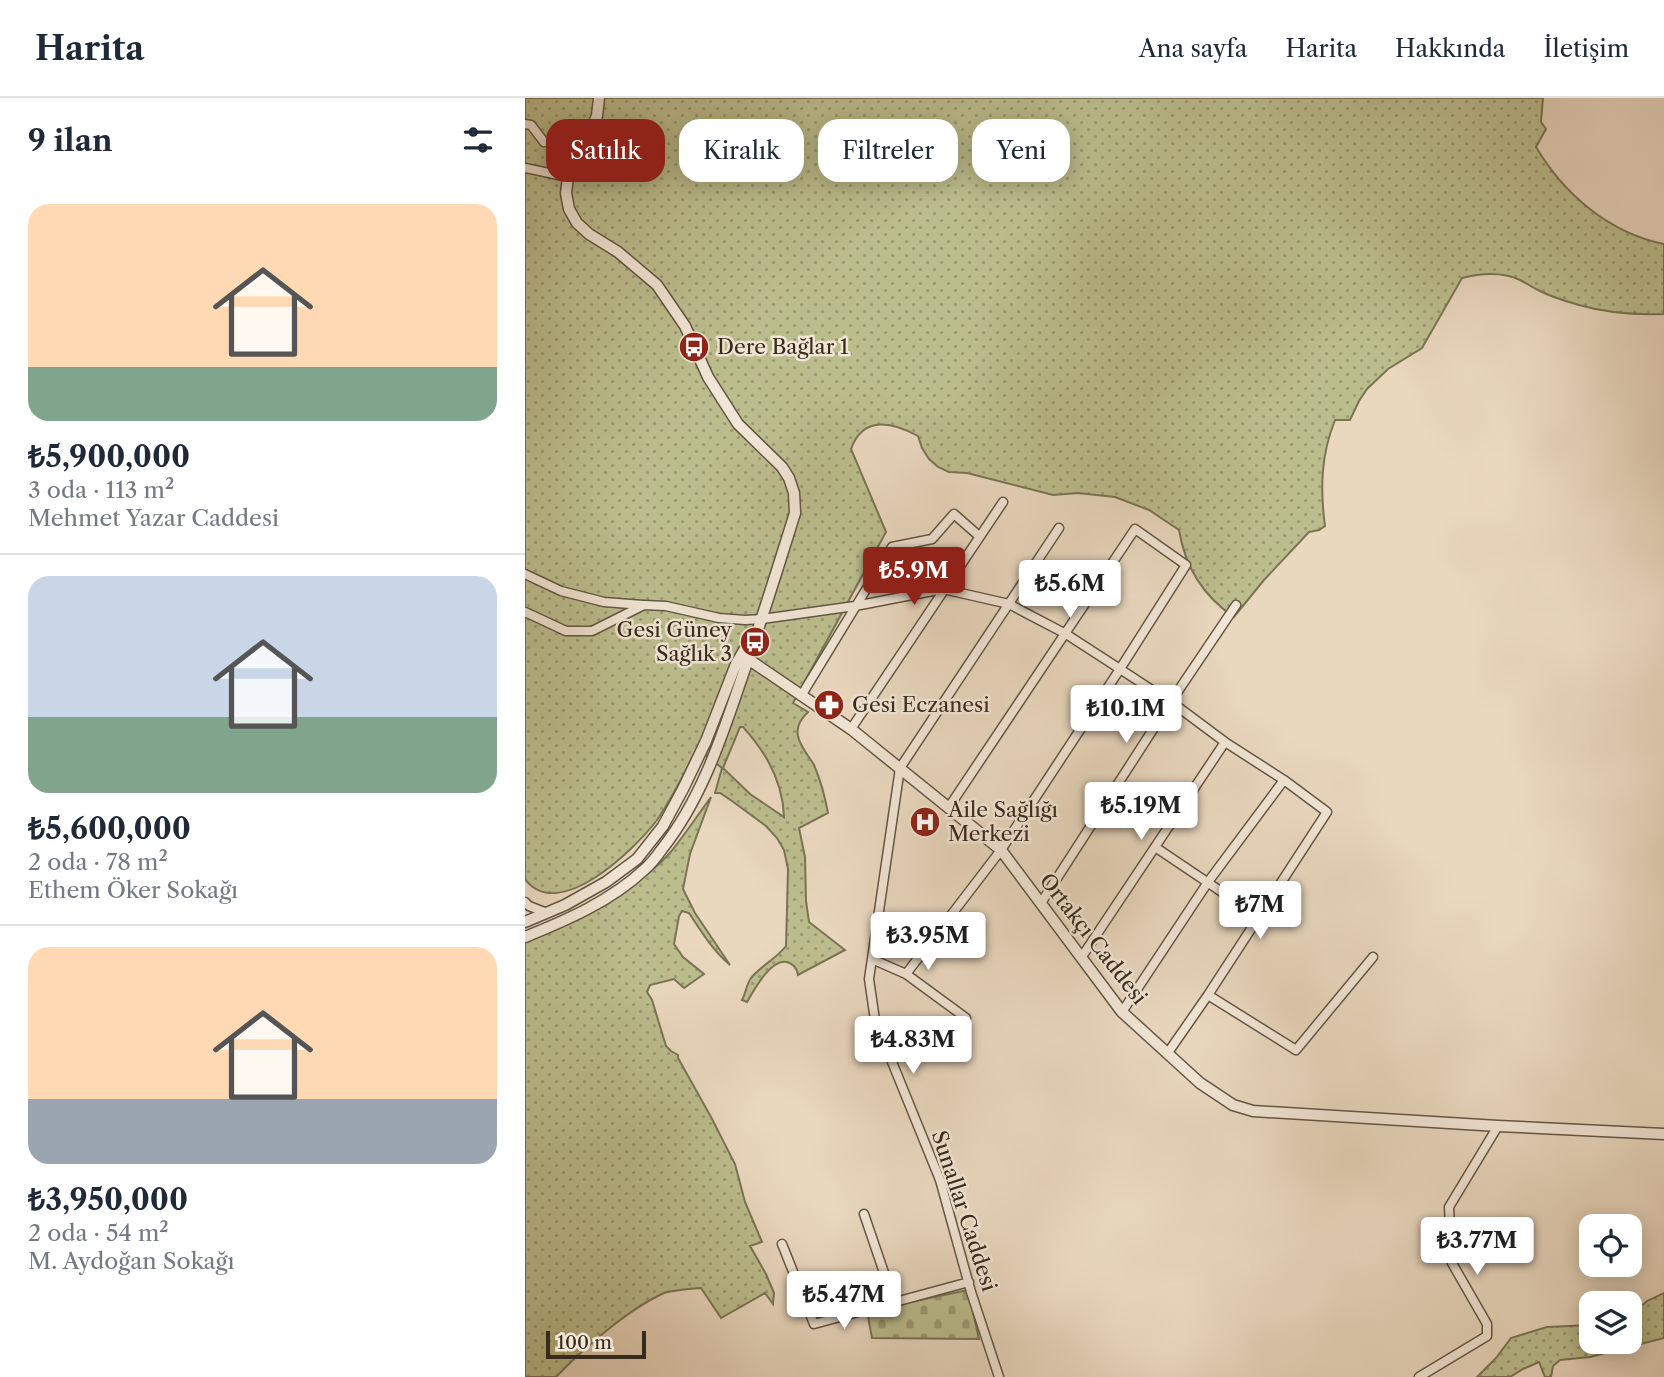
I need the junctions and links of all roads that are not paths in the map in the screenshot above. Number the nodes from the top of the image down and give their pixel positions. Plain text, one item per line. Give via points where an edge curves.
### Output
1 (599, 98) edge
2 (596, 119) edge
3 (525, 124) edge
4 (544, 142) dead end
5 (525, 168) edge
6 (546, 172) edge
7 (567, 182) edge
8 (1003, 502) dead end
9 (1059, 528) dead end
10 (979, 536) junction
11 (525, 574) edge
12 (943, 589) junction
13 (1009, 604) junction
14 (644, 605) junction
15 (1236, 605) dead end
16 (855, 606) junction
17 (525, 612) edge
18 (762, 619) junction
19 (1066, 634) junction
20 (748, 659) junction
21 (1120, 669) junction
22 (801, 696) junction
23 (1170, 703) junction
24 (851, 729) junction
25 (1225, 742) junction
26 (900, 768) junction
27 (1284, 779) junction
28 (949, 807) junction
29 (1155, 847) junction
30 (1000, 849) junction
31 (1208, 882) junction
32 (525, 902) edge
33 (1041, 903) junction
34 (547, 913) junction
35 (1259, 916) junction
36 (525, 922) edge
37 (525, 937) edge
38 (1373, 957) dead end
39 (1081, 958) junction
40 (872, 959) junction
41 (906, 974) junction
42 (1208, 995) junction
43 (1122, 1012) junction
44 (966, 1018) dead end
45 (1167, 1054) junction
46 (1498, 1126) junction
47 (1664, 1134) edge
48 (864, 1214) dead end
49 (782, 1244) dead end
50 (969, 1282) junction
51 (894, 1302) junction
52 (999, 1377) edge
53 (1419, 1377) edge

1 - 2 street
3 - 4 street
5 - 6 street
7 - 18 street via 569,209 577,223 657,285 737,424 789,478 795,513
8 - 10 street
9 - 13 street
10 - 12 street
10 - 16 street via 954,514 932,539 892,547
11 - 14 street via 561,591 604,602
12 - 13 street
12 - 16 street
12 - 24 street
13 - 19 street
13 - 26 street
14 - 17 street via 592,631 566,631
14 - 18 street via 719,618
15 - 23 street
16 - 18 street
16 - 22 street
18 - 20 street
18 - 34 street via 736,664 706,741 663,826 637,859 606,882
19 - 21 street
19 - 21 street via 1135,529 1186,565
19 - 28 street
20 - 22 street, Ortakçı Caddesi
20 - 37 street via 718,747 695,795 646,869 614,894
21 - 23 street
21 - 30 street
22 - 24 street, Ortakçı Caddesi
23 - 25 street
23 - 33 street
24 - 26 street, Ortakçı Caddesi
25 - 27 street
25 - 29 street
26 - 28 street, Ortakçı Caddesi
26 - 40 street, Sunallar Caddesi
27 - 31 street
27 - 35 street via 1327,812
28 - 30 street, Ortakçı Caddesi
29 - 31 street
29 - 39 street
30 - 33 street, Ortakçı Caddesi
30 - 41 street
31 - 35 street
31 - 43 street
32 - 34 street
33 - 39 street, Ortakçı Caddesi
34 - 36 street
35 - 42 street
38 - 42 street via 1296,1050
39 - 43 street, Ortakçı Caddesi
40 - 41 street
40 - 50 street, Sunallar Caddesi via 869,979 875,1020 940,1180
41 - 44 street
42 - 45 street
43 - 45 street, Ortakçı Caddesi
45 - 46 street, Ortakçı Caddesi via 1233,1105 1253,1111
46 - 47 street, Ortakçı Caddesi
46 - 53 street via 1449,1207 1452,1262 1487,1324 1487,1336
48 - 51 street
49 - 51 street via 814,1324
50 - 51 street
50 - 52 street, Sunallar Caddesi

